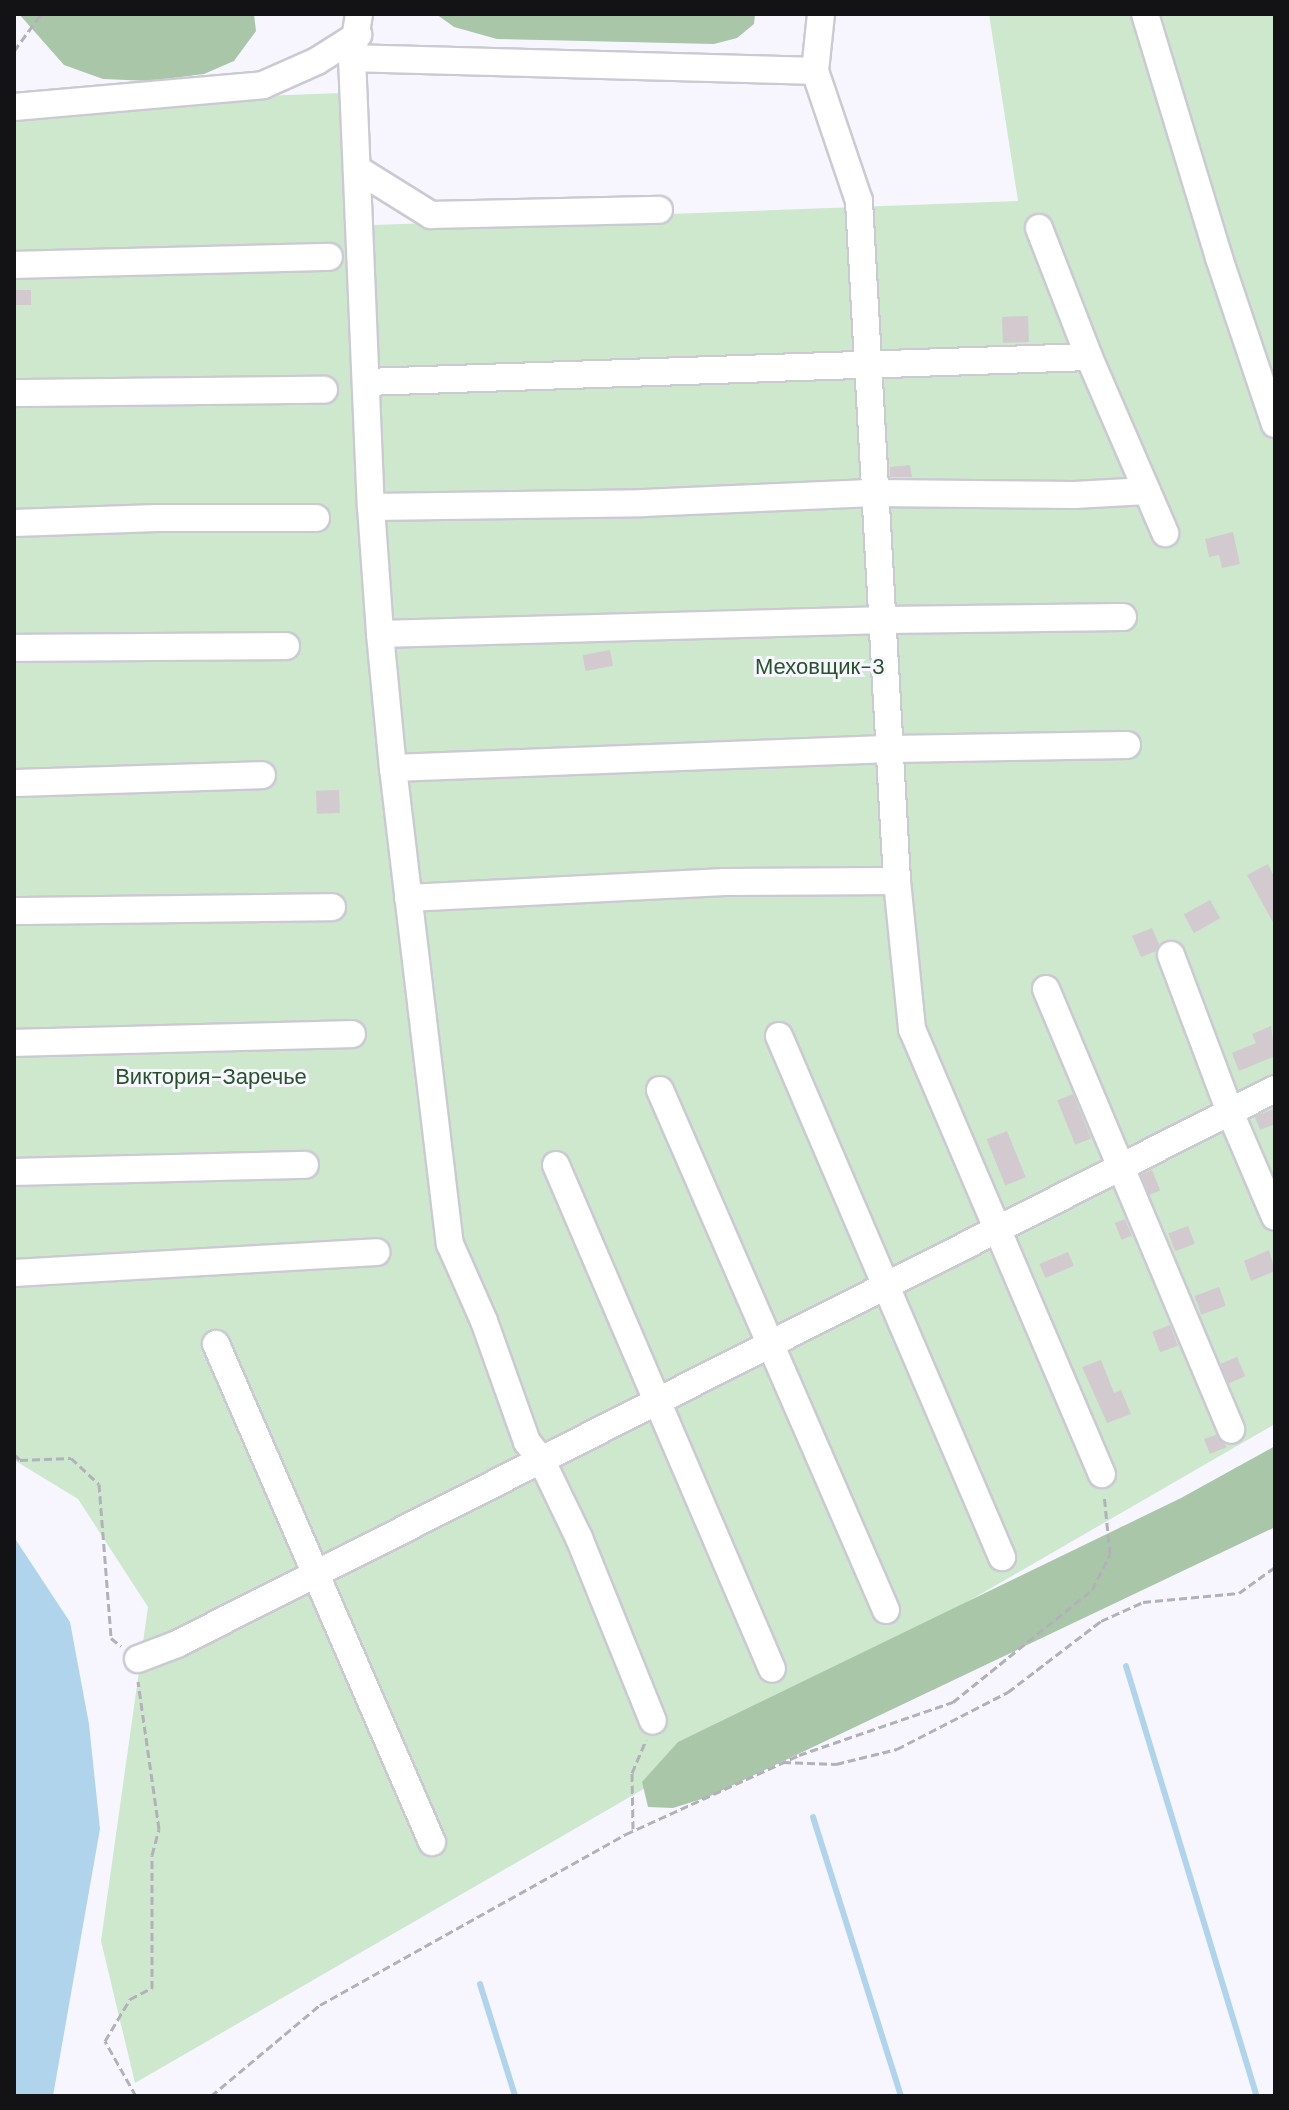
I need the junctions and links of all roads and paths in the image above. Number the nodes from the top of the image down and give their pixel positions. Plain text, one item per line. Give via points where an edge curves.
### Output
1 (41, 14) edge
2 (821, 14) edge
3 (1145, 14) edge
4 (356, 35) edge
5 (14, 51) edge
6 (815, 71) junction
7 (14, 107) edge
8 (357, 169) junction
9 (659, 210) dead end
10 (1039, 228) dead end
11 (329, 257) dead end
12 (14, 265) edge
13 (1089, 357) junction
14 (870, 366) junction
15 (366, 382) junction
16 (324, 390) dead end
17 (14, 393) edge
18 (1275, 424) edge
19 (1147, 491) junction
20 (873, 493) junction
21 (371, 507) junction
22 (316, 518) dead end
23 (14, 523) edge
24 (1165, 533) dead end
25 (1123, 617) dead end
26 (885, 620) junction
27 (380, 634) junction
28 (286, 646) dead end
29 (14, 648) edge
30 (1127, 745) dead end
31 (892, 749) junction
32 (393, 768) junction
33 (262, 775) dead end
34 (14, 783) edge
35 (897, 881) junction
36 (408, 898) junction
37 (332, 907) dead end
38 (14, 911) edge
39 (1171, 955) dead end
40 (1046, 989) dead end
41 (352, 1034) dead end
42 (779, 1036) dead end
43 (14, 1043) edge
44 (1275, 1089) edge
45 (660, 1090) dead end
46 (1230, 1112) junction
47 (305, 1165) dead end
48 (556, 1165) dead end
49 (1120, 1166) junction
50 (14, 1172) edge
51 (1275, 1217) edge
52 (997, 1227) junction
53 (376, 1252) dead end
54 (14, 1273) edge
55 (886, 1284) junction
56 (771, 1342) junction
57 (216, 1344) dead end
58 (658, 1399) junction
59 (1231, 1430) dead end
60 (14, 1454) edge
61 (541, 1459) junction
62 (1102, 1474) joint
63 (1002, 1557) dead end
64 (1275, 1567) edge
65 (317, 1573) junction
66 (886, 1610) dead end
67 (138, 1659) junction
68 (772, 1669) dead end
69 (653, 1721) joint
70 (782, 1762) junction
71 (633, 1831) junction
72 (432, 1842) dead end
73 (136, 2096) edge
74 (211, 2096) edge

1 - 5 path
2 - 6 street
3 - 18 street
4 - 6 street
4 - 7 street via 317,61 263,85
4 - 8 street
6 - 14 street via 859,201
8 - 9 street via 431,215
8 - 15 street
10 - 13 street
11 - 12 street
13 - 14 street
13 - 19 street
14 - 15 street
14 - 20 street
15 - 21 street
16 - 17 street
19 - 20 street
19 - 24 street
20 - 21 street
20 - 26 street
21 - 27 street
22 - 23 street
25 - 26 street
26 - 27 street
26 - 31 street
27 - 32 street
28 - 29 street
30 - 31 street
31 - 32 street
31 - 35 street
32 - 36 street
33 - 34 street
35 - 36 street via 725,882
35 - 52 street via 912,1029
36 - 61 street via 450,1244 527,1442
37 - 38 street
39 - 46 street
40 - 49 street
41 - 43 street
42 - 55 street
44 - 46 street
45 - 56 street
46 - 49 street
46 - 51 street
47 - 50 street
48 - 58 street
49 - 52 street
49 - 59 street
52 - 55 street
52 - 62 street
53 - 54 street
55 - 56 street
55 - 63 street
56 - 58 street
56 - 66 street
57 - 65 street
58 - 61 street
58 - 68 street
60 - 67 path via 20,1460 71,1458 99,1484 111,1638
61 - 65 street
61 - 69 street
62 - 70 path via 1110,1554 1092,1590 953,1702
64 - 70 path via 1239,1593 1143,1602 1101,1621 1008,1692 897,1749 836,1764
65 - 67 street
65 - 72 street
67 - 73 path via 159,1829 152,1855 152,1988 130,1999 105,2041
69 - 71 path via 632,1773
70 - 71 path
71 - 74 path via 320,2005

